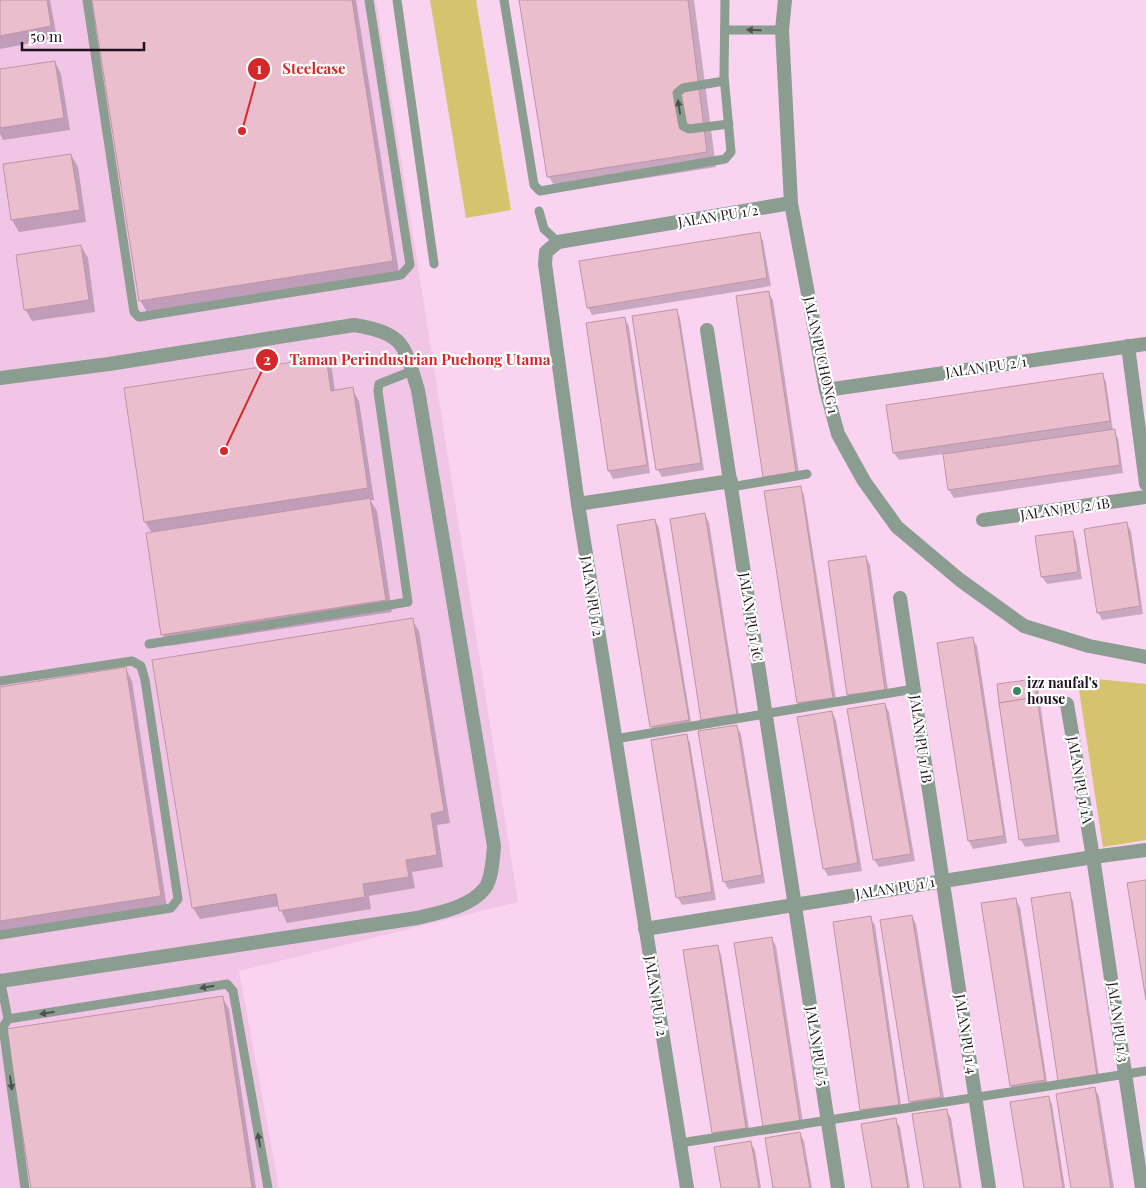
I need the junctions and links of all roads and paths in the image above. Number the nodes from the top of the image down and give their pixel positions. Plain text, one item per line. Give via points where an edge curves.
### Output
1 (87, 0) edge
2 (370, 0) edge
3 (397, 0) edge
4 (504, 0) edge
5 (725, 0) edge
6 (785, 0) edge
7 (725, 30) junction
8 (782, 30) junction
9 (724, 81) junction
10 (729, 124) junction
11 (791, 203) junction
12 (539, 211) dead end
13 (558, 242) junction
14 (434, 264) dead end
15 (707, 330) dead end
16 (1146, 344) edge
17 (1128, 346) junction
18 (412, 371) junction
19 (0, 378) edge
20 (826, 390) junction
21 (808, 474) dead end
22 (731, 484) junction
23 (1146, 484) edge
24 (1146, 497) edge
25 (578, 504) junction
26 (983, 520) dead end
27 (900, 598) dead end
28 (150, 644) dead end
29 (1146, 658) edge
30 (0, 681) edge
31 (914, 689) junction
32 (1067, 704) dead end
33 (766, 713) junction
34 (615, 739) junction
35 (1146, 850) edge
36 (1093, 857) junction
37 (942, 881) junction
38 (795, 905) junction
39 (645, 929) junction
40 (0, 935) edge
41 (0, 980) edge
42 (8, 1019) junction
43 (1146, 1071) edge
44 (1125, 1074) junction
45 (976, 1097) junction
46 (828, 1120) junction
47 (680, 1143) junction
48 (25, 1188) edge
49 (268, 1188) edge
50 (687, 1188) edge
51 (838, 1188) edge
52 (989, 1188) edge
53 (1142, 1188) edge

1 - 2 lane via 134,312 139,317 401,275 410,265
3 - 14 lane
4 - 10 lane via 536,189 540,191 725,159 732,152
5 - 7 lane
6 - 8 street, JALAN PUCHONG 1
8 -> 7 lane
7 - 9 lane
8 - 11 street, JALAN PUCHONG 1
9 - 10 lane
10 -> 9 lane via 689,129 683,126 677,93 682,88
11 - 13 street, JALAN PU 1/2
11 - 20 street, JALAN PUCHONG 1
12 - 13 lane via 544,229
13 - 25 street, JALAN PU 1/2 via 546,252 545,264
15 - 22 street, JALAN PU 1/1C
16 - 17 street, JALAN PU 2/1
17 - 20 street, JALAN PU 2/1
17 - 23 street
18 - 19 street via 408,356 398,340 378,329 354,325
18 - 28 lane via 379,384 378,391 408,602
18 - 41 street via 418,390 494,846 493,863 485,888 470,901 450,910 417,918
20 - 29 street, JALAN PUCHONG 1 via 838,434 864,481 897,527 960,580 1024,626 1089,646
21 - 22 lane
22 - 25 street
22 - 33 street, JALAN PU 1/1C
24 - 26 street, JALAN PU 2/1B
25 - 34 street, JALAN PU 1/2
27 - 31 street, JALAN PU 1/1B
30 - 40 lane via 132,661 141,666 178,899 171,908
31 - 33 lane
31 - 37 street, JALAN PU 1/1B
32 - 36 street, JALAN PU 1/1A
33 - 34 lane
33 - 38 street, JALAN PU 1/1C
34 - 39 street, JALAN PU 1/2
35 - 36 street, JALAN PU 1/1
36 - 37 street, JALAN PU 1/1
36 - 44 street, JALAN PU 1/3
37 - 38 street, JALAN PU 1/1
37 - 45 street, JALAN PU 1/4
38 - 39 street, JALAN PU 1/1
38 - 46 street, JALAN PU 1/5
39 - 47 street, JALAN PU 1/2
41 - 42 lane
42 -> 48 lane via 3,1027
49 -> 42 lane via 233,991 227,984
43 - 44 lane
44 - 45 lane
44 - 53 street, JALAN PU 1/3
45 - 46 lane
45 - 52 street, JALAN PU 1/4
46 - 47 lane
46 - 51 street, JALAN PU 1/5
47 - 50 street, JALAN PU 1/2

